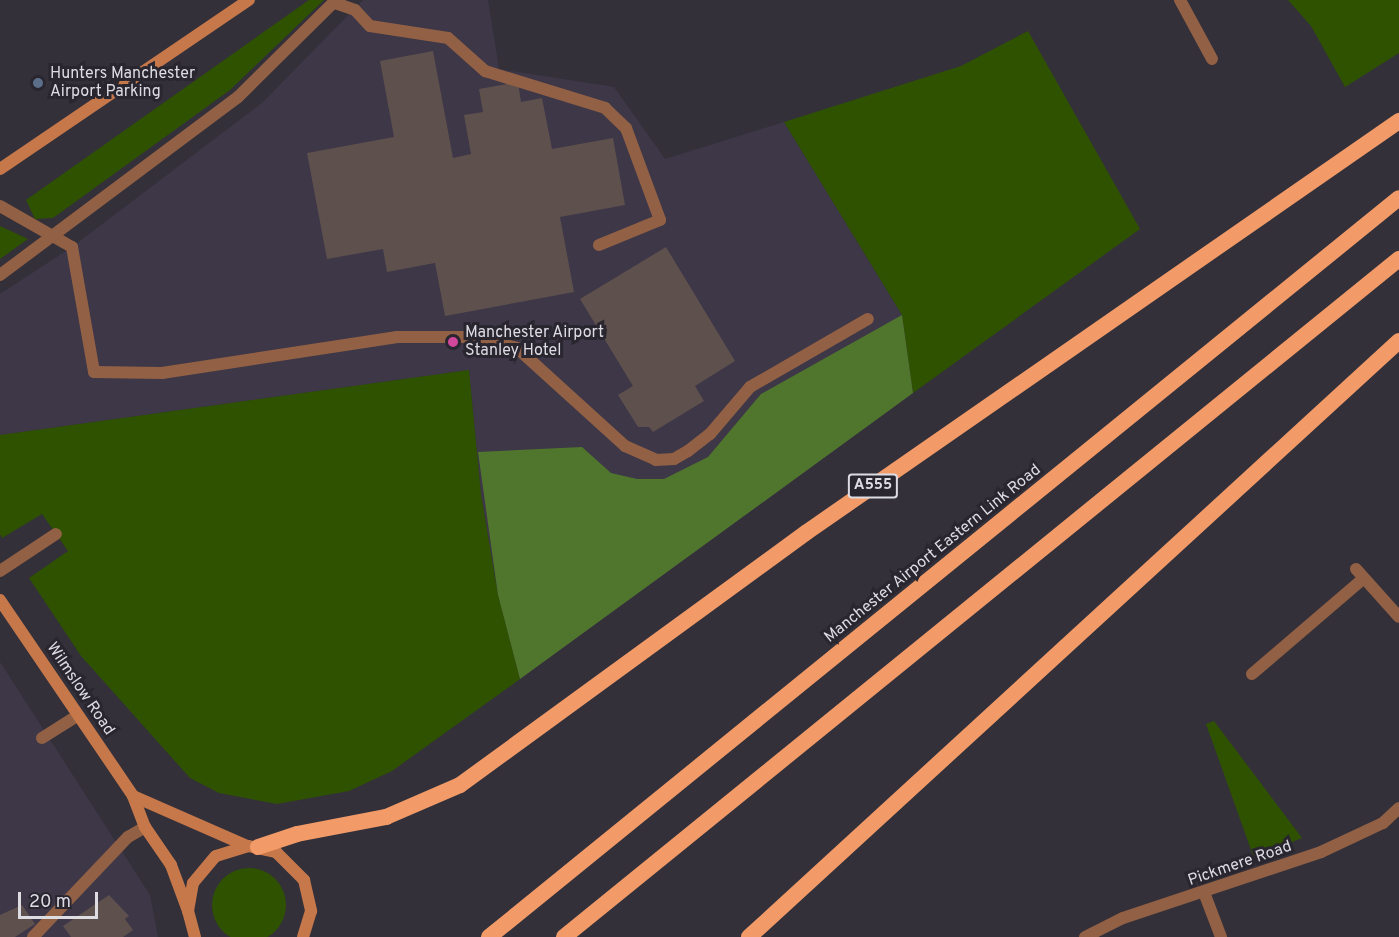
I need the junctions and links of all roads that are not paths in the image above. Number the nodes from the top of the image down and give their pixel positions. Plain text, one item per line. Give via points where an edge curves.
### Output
1 (249, 0) edge
2 (1180, 0) edge
3 (335, 2) edge
4 (1212, 58) dead end
5 (1399, 121) edge
6 (0, 169) edge
7 (1399, 198) edge
8 (0, 206) edge
9 (51, 239) junction
10 (599, 245) dead end
11 (1399, 260) edge
12 (0, 275) edge
13 (868, 319) dead end
14 (1399, 341) edge
15 (56, 534) dead end
16 (0, 571) edge
17 (0, 600) edge
18 (1399, 617) edge
19 (1252, 674) dead end
20 (77, 716) junction
21 (42, 738) dead end
22 (133, 796) junction
23 (1399, 808) edge
24 (145, 827) junction
25 (253, 847) junction
26 (1205, 895) junction
27 (188, 911) junction
28 (311, 912) junction
29 (33, 937) edge
30 (195, 937) edge
31 (303, 937) edge
32 (313, 937) edge
33 (489, 937) edge
34 (564, 937) edge
35 (749, 937) edge
36 (1085, 937) edge
37 (1221, 937) edge

1 - 6 main road
2 - 4 street
3 - 9 street via 238,97
3 - 10 street via 355,10 370,26 448,38 485,71 604,108 612,114 626,128 660,220
5 - 25 highway, A555 via 817,525 460,785 395,814
7 - 33 highway, Manchester Airport Eastern Link Road
8 - 9 street
9 - 12 street
9 - 13 street via 72,247 94,372 162,374 397,338 473,337 517,348 625,446 656,460 674,459 688,451 710,434 750,387
11 - 34 highway
14 - 35 highway
15 - 16 street
17 - 20 main road, Wilmslow Road
18 - 19 street via 1360,574
20 - 21 street
20 - 22 main road, Wilmslow Road
22 - 24 main road, Wilmslow Road
22 - 25 main road
23 - 26 street, Pickmere Road via 1358,837
24 - 27 main road, Wilmslow Road via 171,865
24 - 29 street via 128,837
25 - 27 main road via 229,850 202,867 189,892
25 - 28 main road via 292,864 304,880
26 - 36 street, Pickmere Road via 1123,918
26 - 37 street
27 - 30 main road, Wilmslow Road
28 - 31 main road
28 - 32 main road

